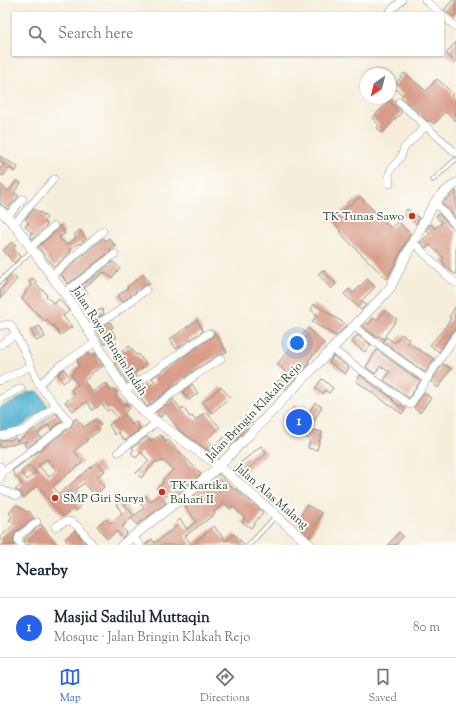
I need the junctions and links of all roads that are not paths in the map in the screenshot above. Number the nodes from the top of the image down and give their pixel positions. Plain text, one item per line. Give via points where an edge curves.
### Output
1 (402, 0) edge
2 (425, 0) edge
3 (389, 12) edge
4 (439, 12) edge
5 (444, 17) edge
6 (456, 27) edge
7 (399, 102) dead end
8 (426, 126) junction
9 (456, 153) edge
10 (456, 160) edge
11 (54, 179) dead end
12 (433, 180) dead end
13 (456, 183) edge
14 (390, 184) dead end
15 (23, 199) dead end
16 (435, 202) junction
17 (3, 215) edge
18 (14, 224) junction
19 (54, 226) dead end
20 (456, 226) edge
21 (103, 231) dead end
22 (413, 242) junction
23 (31, 249) junction
24 (115, 254) dead end
25 (51, 276) junction
26 (0, 281) edge
27 (456, 283) edge
28 (146, 290) dead end
29 (64, 293) junction
30 (0, 326) edge
31 (354, 326) junction
32 (88, 329) junction
33 (209, 333) dead end
34 (16, 334) junction
35 (456, 335) edge
36 (96, 342) junction
37 (0, 345) edge
38 (332, 349) junction
39 (221, 359) dead end
40 (30, 366) junction
41 (426, 379) junction
42 (0, 381) edge
43 (39, 385) junction
44 (22, 388) dead end
45 (125, 391) junction
46 (0, 399) edge
47 (56, 405) junction
48 (146, 414) junction
49 (156, 422) junction
50 (0, 436) edge
51 (118, 452) dead end
52 (219, 466) junction
53 (1, 473) edge
54 (0, 489) edge
55 (17, 496) dead end
56 (276, 516) junction
57 (37, 522) dead end
58 (55, 527) dead end
59 (133, 536) junction
60 (21, 545) edge
61 (93, 545) edge
62 (122, 545) edge
63 (140, 545) edge
64 (249, 545) edge
65 (309, 545) edge

1 - 3 street
2 - 4 street
5 - 6 street
7 - 8 street
8 - 9 street
8 - 14 street via 404,148 389,175
10 - 12 lane
11 - 18 street
13 - 16 street, Jalan Bringin Klakah Rejo
15 - 17 street
16 - 20 street
16 - 22 street, Jalan Bringin Klakah Rejo
17 - 18 street, Jalan Raya Bringin Indah
18 - 23 street, Jalan Raya Bringin Indah
19 - 23 street
21 - 25 street
22 - 27 street
22 - 31 street, Jalan Bringin Klakah Rejo via 390,288
23 - 25 street, Jalan Raya Bringin Indah
23 - 26 lane
24 - 29 street
25 - 29 street, Jalan Raya Bringin Indah
28 - 32 street via 117,312
29 - 32 street, Jalan Raya Bringin Indah
30 - 34 street via 10,324
31 - 38 street, Jalan Bringin Klakah Rejo
31 - 41 street
32 - 36 street, Jalan Raya Bringin Indah
33 - 45 street
34 - 37 street
34 - 40 street
35 - 41 street
36 - 43 street via 58,367
36 - 45 street, Jalan Raya Bringin Indah
38 - 41 street via 409,405
38 - 52 street, Jalan Bringin Klakah Rejo
39 - 48 street
40 - 42 street
40 - 43 street
43 - 47 street
44 - 46 street
45 - 48 street, Jalan Raya Bringin Indah
47 - 50 street via 25,430
47 - 53 street via 68,419 68,423
48 - 49 street, Jalan Raya Bringin Indah
49 - 51 street
49 - 52 street, Jalan Raya Bringin Indah
52 - 56 street, Jalan Alas Malang
52 - 59 street, Jalan Bringin Klakah Rejo
54 - 55 street
56 - 64 lane
56 - 65 street, Jalan Alas Malang
57 - 60 street via 19,536 18,541
58 - 61 street via 67,521 72,522
59 - 62 street, Jalan Bringin Klakah Rejo
59 - 63 street

